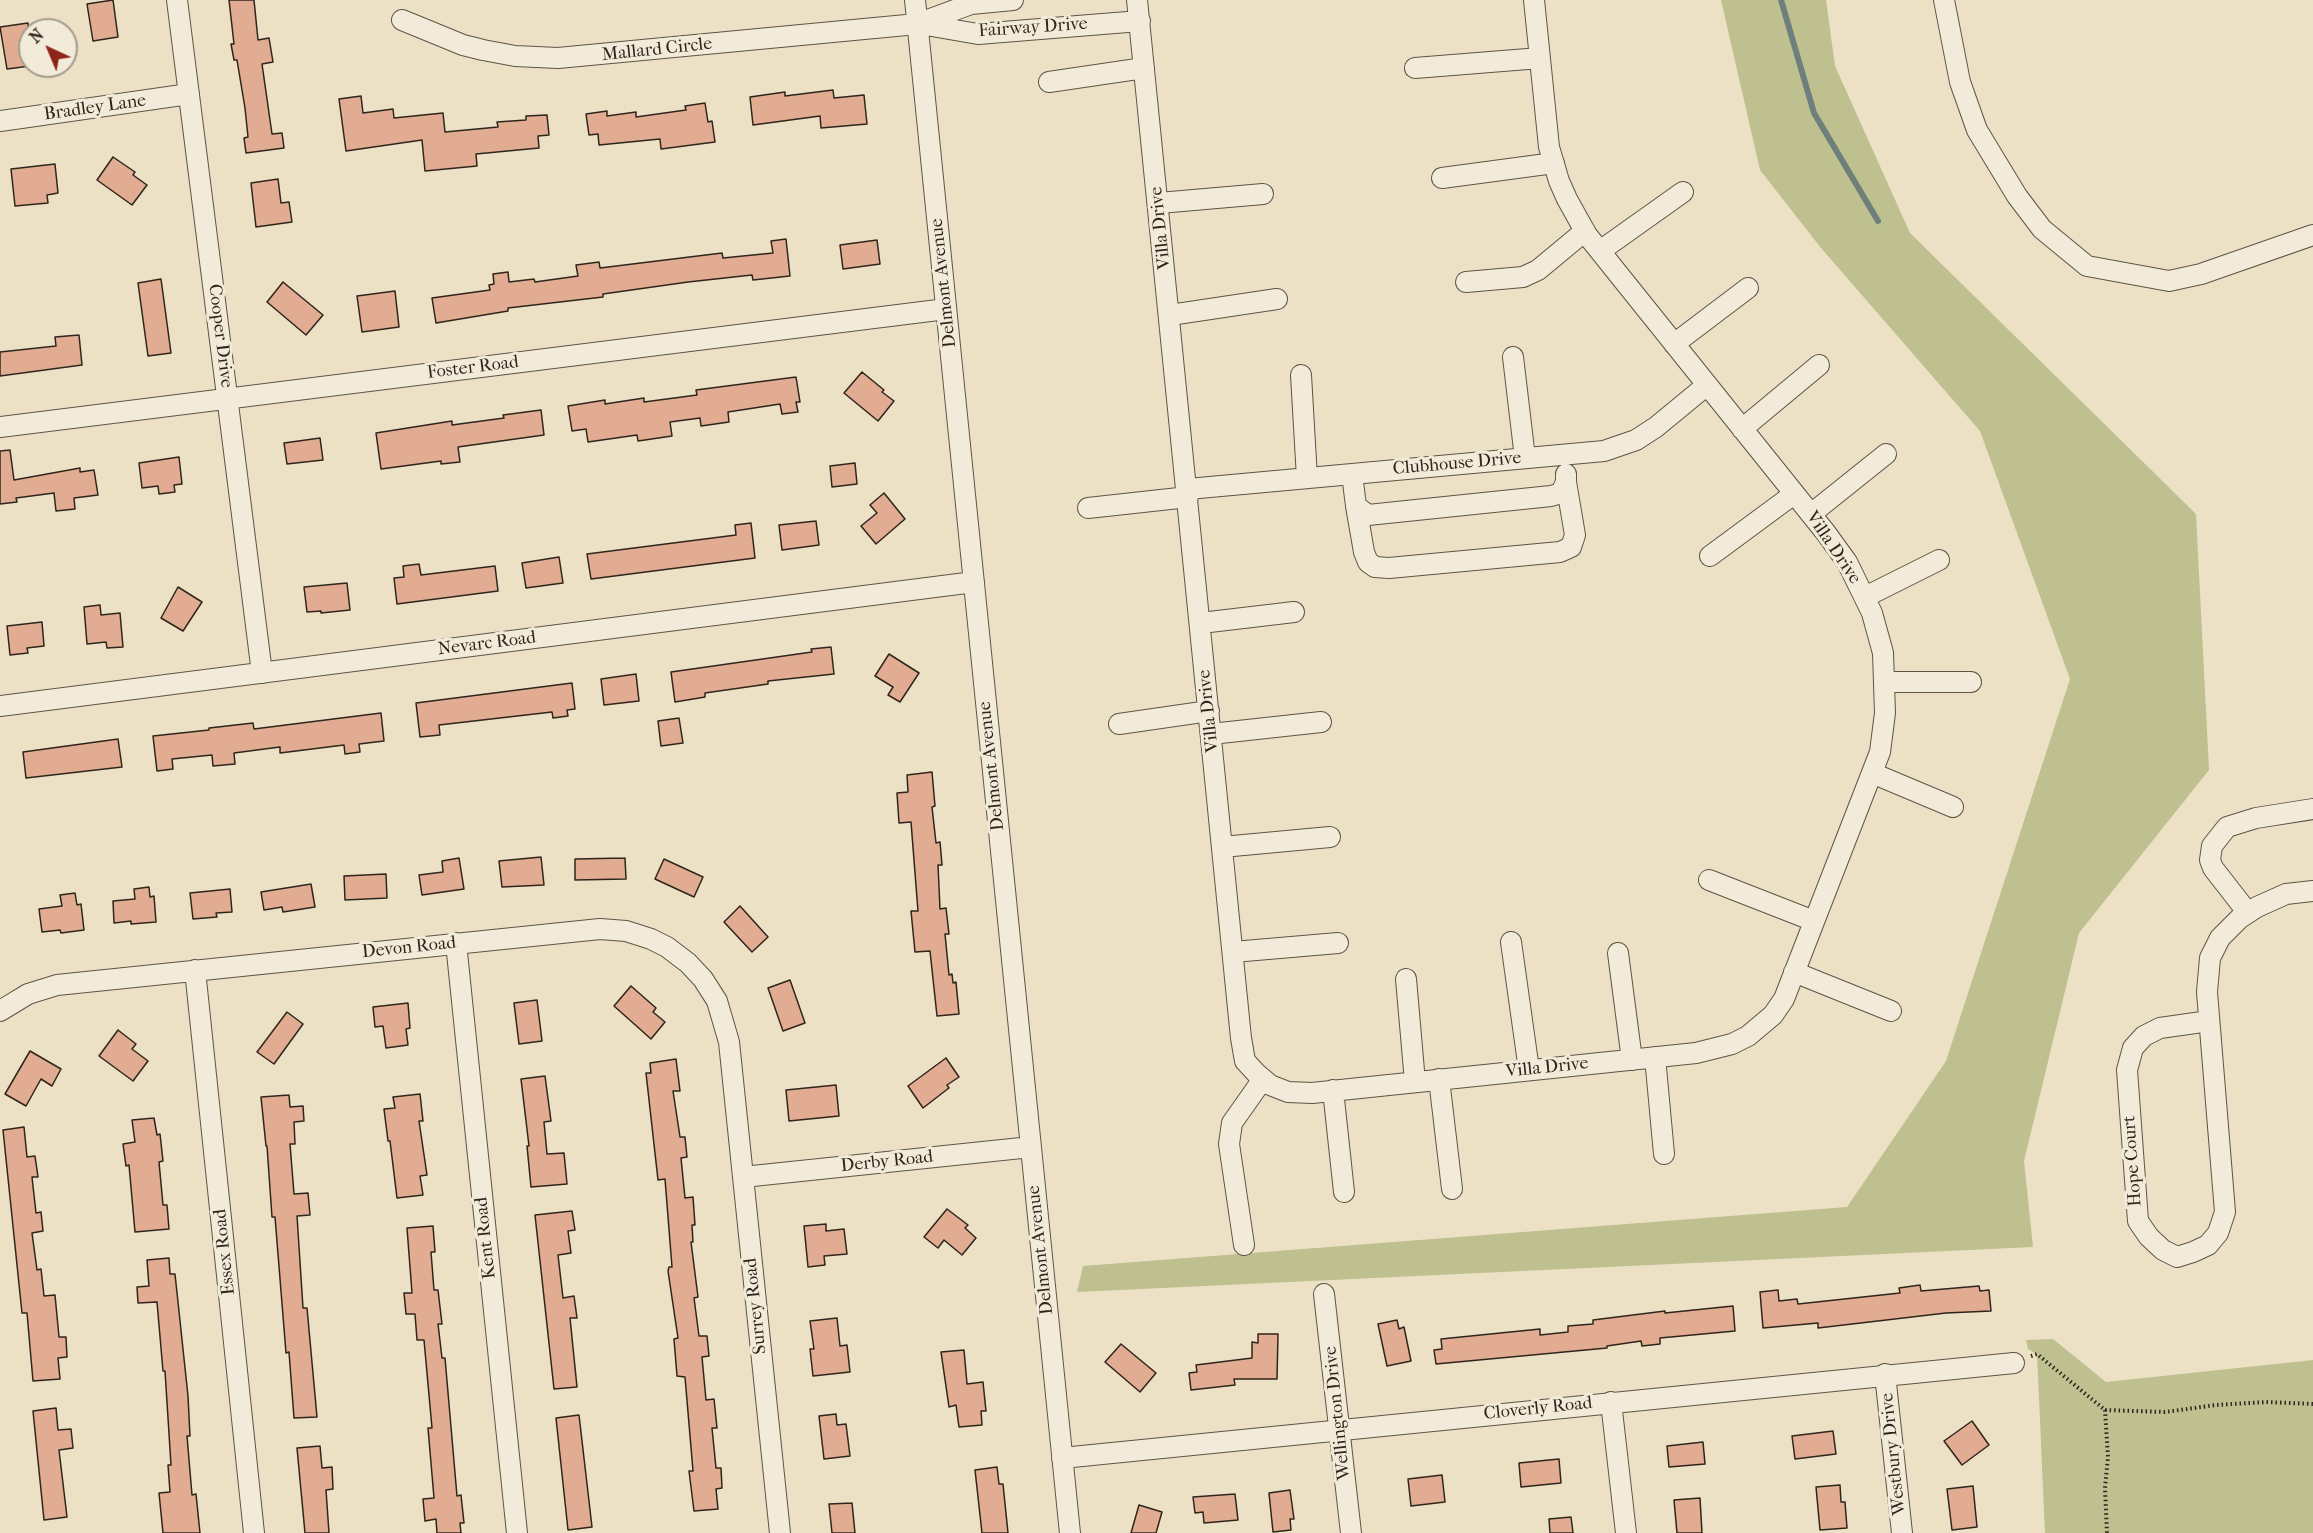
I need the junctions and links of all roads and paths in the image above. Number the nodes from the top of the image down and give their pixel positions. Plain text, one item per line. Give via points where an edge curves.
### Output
1 (177, 0) edge
2 (915, 0) edge
3 (1013, 0) edge
4 (1137, 0) edge
5 (1534, 0) edge
6 (1944, 0) edge
7 (402, 20) dead end
8 (1140, 21) junction
9 (917, 24) junction
10 (1540, 58) junction
11 (1144, 68) junction
12 (1415, 68) dead end
13 (1049, 82) dead end
14 (189, 94) junction
15 (0, 121) edge
16 (1554, 163) junction
17 (1443, 178) dead end
18 (1683, 192) dead end
19 (1263, 194) dead end
20 (1158, 203) junction
21 (1585, 231) junction
22 (2313, 235) edge
23 (1600, 251) junction
24 (1466, 282) dead end
25 (1748, 288) dead end
26 (1277, 298) dead end
27 (946, 309) junction
28 (1170, 315) junction
29 (1674, 344) junction
30 (1513, 357) dead end
31 (1819, 365) dead end
32 (1301, 375) dead end
33 (1707, 385) junction
34 (228, 399) junction
35 (0, 427) edge
36 (1742, 429) junction
37 (1566, 454) junction
38 (1886, 454) dead end
39 (1525, 458) junction
40 (1352, 474) junction
41 (1307, 478) junction
42 (1566, 482) junction
43 (1188, 493) junction
44 (1794, 494) junction
45 (1356, 506) junction
46 (1088, 508) dead end
47 (1811, 514) junction
48 (1710, 556) dead end
49 (1939, 560) dead end
50 (974, 582) junction
51 (1865, 597) junction
52 (1294, 612) dead end
53 (1201, 623) junction
54 (262, 673) junction
55 (1885, 682) junction
56 (1971, 682) dead end
57 (0, 706) edge
58 (1209, 711) junction
59 (1321, 722) dead end
60 (1119, 724) dead end
61 (1211, 734) junction
62 (1872, 773) junction
63 (1953, 807) dead end
64 (2313, 809) edge
65 (1330, 837) dead end
66 (1222, 848) junction
67 (1709, 880) dead end
68 (2313, 891) edge
69 (2248, 913) junction
70 (1814, 921) junction
71 (1511, 942) dead end
72 (456, 943) junction
73 (1338, 943) dead end
74 (1233, 952) junction
75 (1618, 953) dead end
76 (195, 970) junction
77 (1794, 972) junction
78 (1406, 979) dead end
79 (0, 1011) edge
80 (1891, 1011) dead end
81 (2209, 1021) junction
82 (1655, 1057) junction
83 (1632, 1059) junction
84 (1529, 1070) junction
85 (1439, 1079) junction
86 (733, 1080) joint
87 (1263, 1080) junction
88 (1415, 1082) junction
89 (1333, 1090) junction
90 (1031, 1147) junction
91 (1664, 1154) dead end
92 (743, 1177) junction
93 (1452, 1189) dead end
94 (1344, 1192) dead end
95 (1244, 1245) dead end
96 (1324, 1294) dead end
97 (2014, 1363) joint
98 (1885, 1374) junction
99 (1611, 1402) junction
100 (2313, 1404) edge
101 (2105, 1410) junction
102 (1340, 1429) junction
103 (1062, 1458) junction
104 (254, 1533) edge
105 (517, 1533) edge
106 (780, 1533) edge
107 (1070, 1533) edge
108 (1351, 1533) edge
109 (1626, 1533) edge
110 (1902, 1533) edge
111 (2106, 1533) edge

1 - 14 street, Cooper Drive
2 - 9 street, Delmont Avenue
3 - 9 street, Fairway Drive via 971,4
4 - 8 street, Villa Drive
5 - 10 street, Villa Drive
6 - 22 street via 1960,82 1977,130 2042,230 2087,266 2169,280 2201,274
7 - 9 street, Mallard Circle via 463,45 508,55 558,58
8 - 9 street, Fairway Drive via 978,34
8 - 11 street, Villa Drive
9 - 27 street, Delmont Avenue
10 - 12 street
10 - 16 street, Villa Drive
11 - 13 street
11 - 20 street, Villa Drive
14 - 15 street, Bradley Lane
14 - 34 street, Cooper Drive
16 - 17 street
16 - 21 street, Villa Drive via 1567,199
18 - 23 street
19 - 20 street
20 - 28 street, Villa Drive
21 - 23 street, Villa Drive
21 - 24 street via 1538,270 1523,277
23 - 29 street, Villa Drive
25 - 29 street
26 - 28 street
27 - 34 street, Foster Road
27 - 50 street, Delmont Avenue
28 - 43 street, Villa Drive
29 - 33 street, Villa Drive
30 - 39 street
31 - 36 street
32 - 41 street
33 - 36 street, Villa Drive
33 - 37 street, Clubhouse Drive via 1636,440 1604,451
34 - 35 street, Foster Road
34 - 54 street, Cooper Drive
36 - 44 street, Villa Drive
37 - 39 street, Clubhouse Drive
37 - 42 street
38 - 47 street
39 - 40 street, Clubhouse Drive
40 - 41 street, Clubhouse Drive
40 - 45 street
41 - 43 street, Clubhouse Drive
42 - 45 street via 1561,493 1551,496 1368,514
42 - 45 street via 1575,534 1571,547 1560,552 1375,567 1364,552
43 - 46 street, Clubhouse Drive
43 - 53 street, Villa Drive
44 - 47 street, Villa Drive
44 - 48 street
47 - 51 street, Villa Drive via 1847,562
49 - 51 street
50 - 54 street, Nevarc Road
50 - 90 street, Delmont Avenue
51 - 55 street, Villa Drive via 1883,653
52 - 53 street
53 - 58 street, Villa Drive
54 - 57 street, Nevarc Road
55 - 56 street
55 - 62 street, Villa Drive via 1880,752
58 - 60 street
58 - 61 street, Villa Drive
59 - 61 street
61 - 66 street, Villa Drive
62 - 63 street
62 - 70 street, Villa Drive
64 - 69 street via 2227,827 2212,846 2213,867
65 - 66 street
66 - 74 street, Villa Drive
67 - 70 street
68 - 69 street, Hope Court via 2286,894
69 - 81 street, Hope Court via 2220,938 2210,958
70 - 77 street, Villa Drive
71 - 84 street
72 - 76 street, Devon Road
72 - 86 street, Devon Road via 600,929 626,931 651,939 688,963 717,1001 728,1034
72 - 105 street, Kent Road
73 - 74 street
74 - 87 street, Villa Drive via 1245,1061
75 - 83 street
76 - 79 street, Devon Road via 57,986 27,994
76 - 104 street, Essex Road
77 - 80 street
77 - 82 street, Villa Drive via 1773,1015 1748,1036 1696,1053
78 - 88 street
81 - 81 street, Hope Court via 2225,1212 2218,1233 2208,1245 2177,1257 2163,1250 2138,1221 2127,1070 2133,1048 2144,1036 2160,1028
82 - 83 street, Villa Drive
82 - 91 street
83 - 84 street, Villa Drive
84 - 85 street, Villa Drive
85 - 88 street, Villa Drive
85 - 93 street
86 - 92 street, Surrey Road
87 - 89 street, Villa Drive via 1288,1092
87 - 95 street via 1232,1123 1229,1144
88 - 89 street, Villa Drive
89 - 94 street
90 - 92 street, Derby Road
90 - 103 street, Delmont Avenue
92 - 106 street, Surrey Road
96 - 102 street, Wellington Drive
97 - 98 street, Cloverly Road
97 - 101 path via 2037,1354
98 - 99 street, Cloverly Road
98 - 110 street, Westbury Drive
99 - 102 street, Cloverly Road
99 - 109 street
100 - 101 path via 2266,1402 2165,1412
101 - 111 path
102 - 103 street, Cloverly Road
102 - 108 street, Wellington Drive
103 - 107 street, Delmont Avenue

